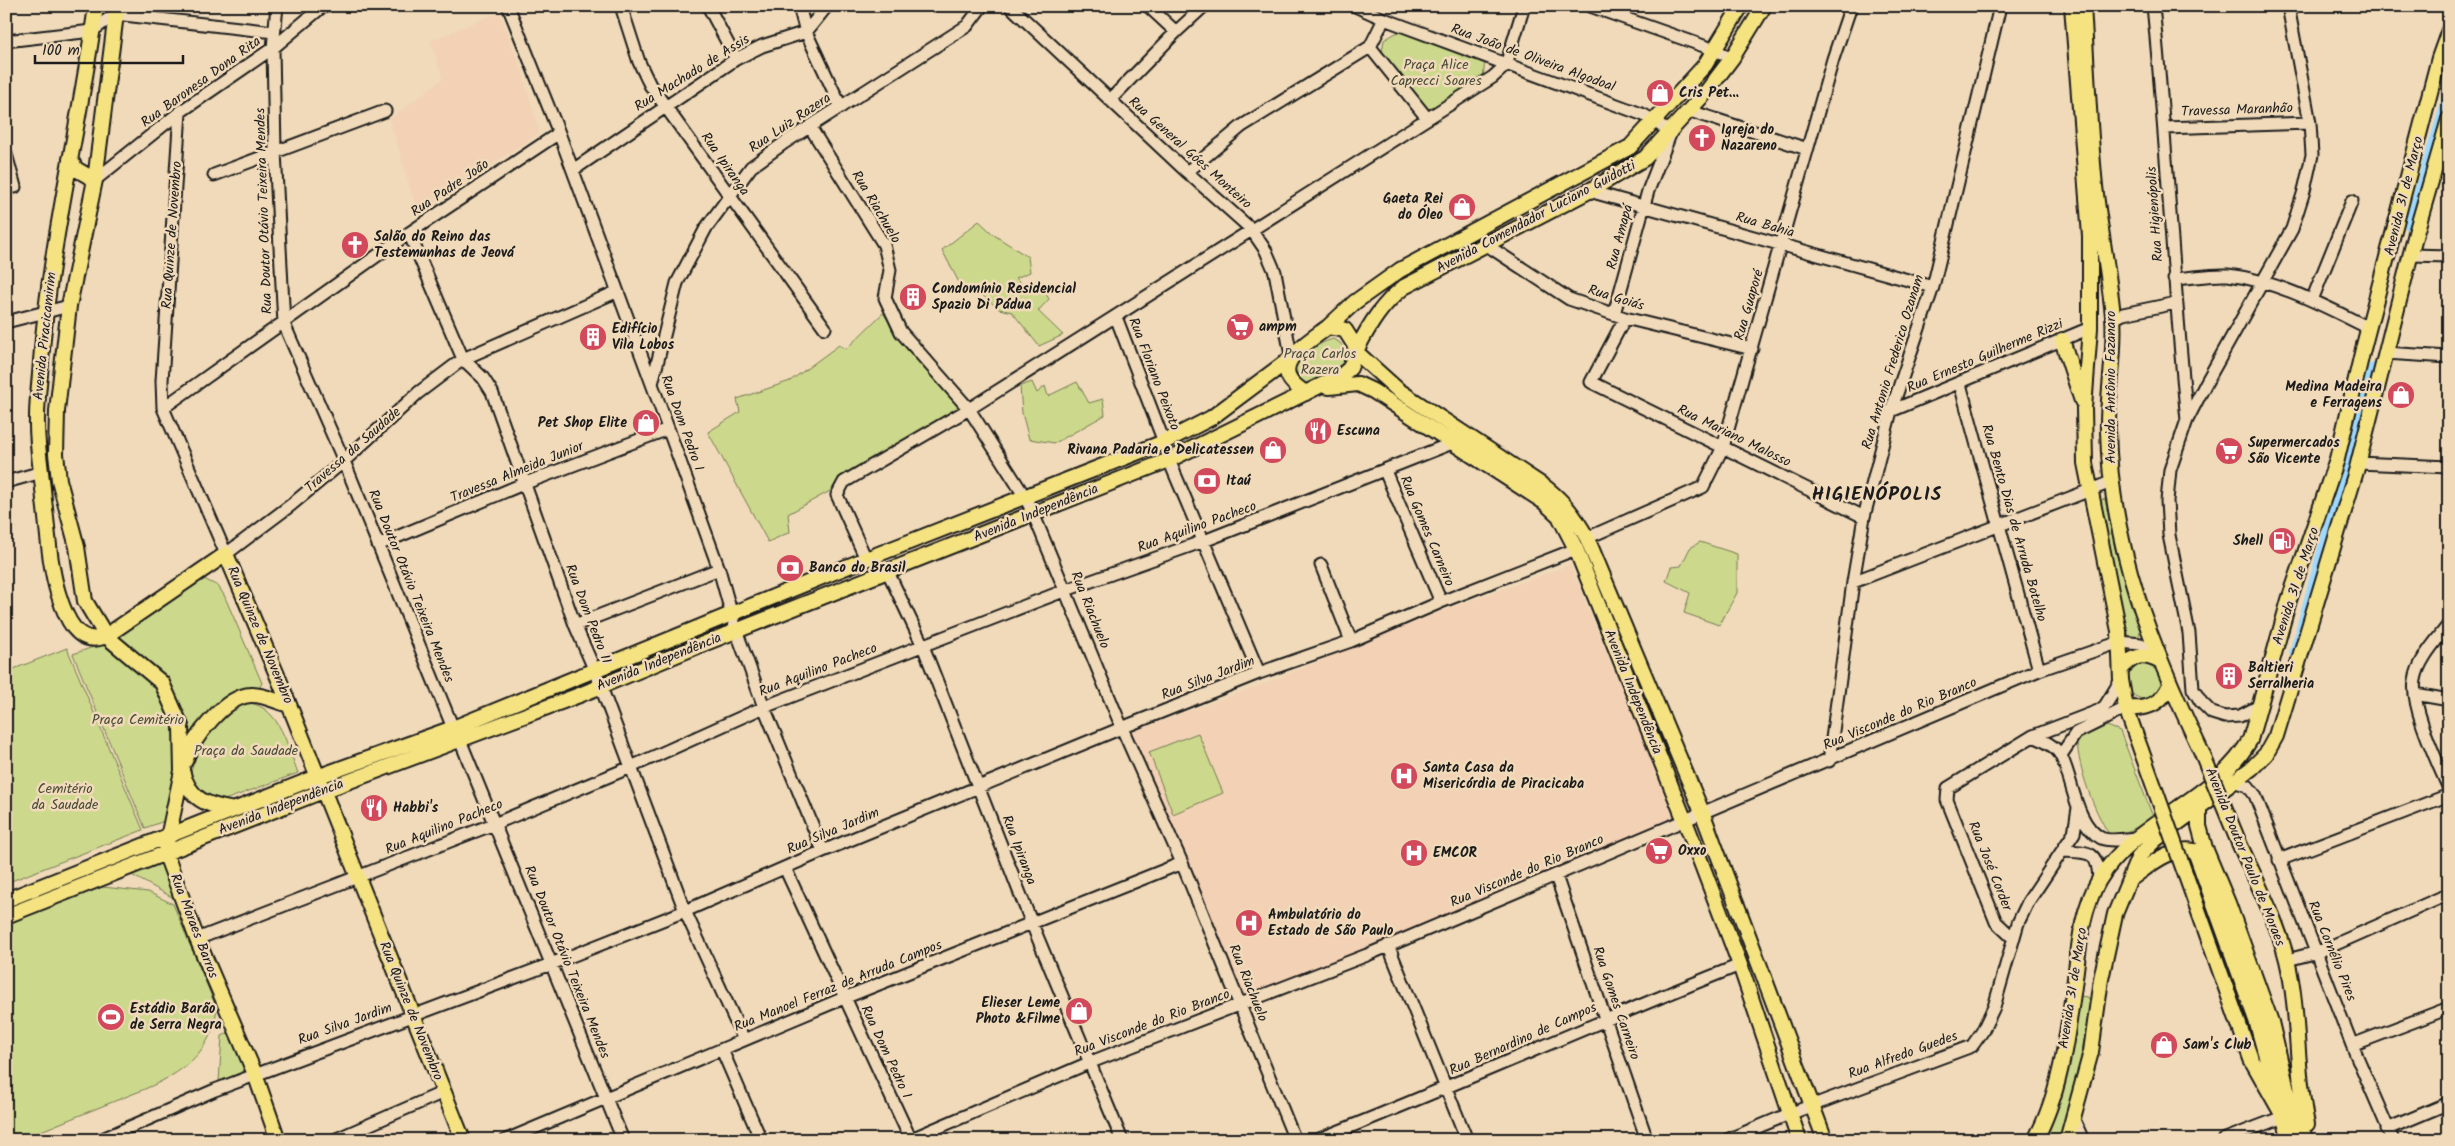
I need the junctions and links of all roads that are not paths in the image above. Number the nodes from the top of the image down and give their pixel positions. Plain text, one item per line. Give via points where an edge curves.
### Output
1 (96, 6) edge
2 (277, 6) edge
3 (323, 6) edge
4 (508, 6) edge
5 (622, 6) edge
6 (708, 6) edge
7 (799, 6) edge
8 (827, 6) edge
9 (982, 6) edge
10 (1010, 6) edge
11 (1148, 6) edge
12 (1204, 6) edge
13 (1355, 6) edge
14 (1524, 6) edge
15 (1590, 6) edge
16 (1741, 6) edge
17 (1764, 6) edge
18 (1851, 6) edge
19 (2000, 6) edge
20 (2153, 6) edge
21 (2288, 6) edge
22 (2074, 7) edge
23 (116, 10) edge
24 (1615, 11) edge
25 (1384, 19) junction
26 (2449, 30) edge
27 (92, 31) junction
28 (274, 32) junction
29 (806, 32) junction
30 (1176, 32) junction
31 (6, 40) edge
32 (1370, 47) junction
33 (273, 48) junction
34 (1715, 50) junction
35 (1732, 58) junction
36 (736, 60) junction
37 (1506, 65) junction
38 (1110, 100) junction
39 (666, 106) junction
40 (841, 107) junction
41 (385, 111) dead end
42 (1690, 111) junction
43 (180, 112) junction
44 (1427, 118) junction
45 (1655, 121) junction
46 (2310, 123) junction
47 (2448, 125) edge
48 (810, 126) junction
49 (2165, 128) junction
50 (1671, 132) junction
51 (559, 133) junction
52 (1630, 147) junction
53 (1807, 149) junction
54 (275, 151) junction
55 (6, 154) edge
56 (1645, 158) junction
57 (70, 159) junction
58 (1657, 168) junction
59 (573, 170) junction
60 (1187, 172) junction
61 (214, 175) dead end
62 (95, 180) junction
63 (14, 187) dead end
64 (1589, 190) junction
65 (728, 196) junction
66 (2352, 201) dead end
67 (1644, 207) junction
68 (1251, 229) junction
69 (409, 233) junction
70 (1485, 244) junction
71 (1781, 245) junction
72 (2411, 255) junction
73 (2449, 256) edge
74 (2174, 279) junction
75 (2262, 281) junction
76 (1933, 287) junction
77 (616, 292) junction
78 (2312, 300) junction
79 (2176, 303) junction
80 (70, 306) junction
81 (45, 313) junction
82 (1620, 316) junction
83 (1116, 317) junction
84 (2113, 319) junction
85 (6, 322) edge
86 (284, 324) junction
87 (1328, 327) junction
88 (825, 328) dead end
89 (2090, 328) junction
90 (2369, 328) junction
91 (2062, 340) junction
92 (660, 343) junction
93 (1752, 349) junction
94 (2363, 349) junction
95 (1357, 351) junction
96 (640, 352) junction
97 (2385, 352) junction
98 (1291, 357) junction
99 (2449, 357) edge
100 (463, 359) junction
101 (1591, 382) joint
102 (652, 384) junction
103 (1960, 384) junction
104 (1310, 391) junction
105 (163, 408) junction
106 (969, 408) junction
107 (2084, 408) junction
108 (1891, 411) junction
109 (2187, 420) junction
110 (668, 429) junction
111 (37, 440) junction
112 (1164, 442) junction
113 (1454, 442) junction
114 (1724, 447) junction
115 (56, 454) junction
116 (344, 460) junction
117 (1168, 460) junction
118 (2358, 464) junction
119 (2449, 466) edge
120 (1385, 471) junction
121 (42, 472) junction
122 (6, 482) edge
123 (2111, 482) junction
124 (523, 484) junction
125 (2091, 490) junction
126 (1025, 496) junction
127 (1033, 513) junction
128 (1864, 517) junction
129 (1999, 524) junction
130 (74, 536) junction
131 (1587, 538) junction
132 (1204, 541) junction
133 (378, 545) junction
134 (1576, 549) junction
135 (226, 554) junction
136 (866, 559) junction
137 (1321, 566) dead end
138 (719, 568) junction
139 (888, 572) junction
140 (1853, 582) junction
141 (1066, 590) junction
142 (1441, 602) junction
143 (733, 614) junction
144 (2449, 624) edge
145 (575, 625) junction
146 (736, 630) junction
147 (106, 636) junction
148 (1351, 641) junction
149 (2120, 642) junction
150 (923, 646) junction
151 (2159, 656) junction
152 (2039, 670) junction
153 (595, 671) junction
154 (1260, 673) junction
155 (2122, 674) junction
156 (2170, 684) junction
157 (599, 687) junction
158 (2415, 694) junction
159 (2449, 700) edge
160 (289, 705) junction
161 (2261, 705) junction
162 (764, 706) junction
163 (2126, 708) junction
164 (453, 728) junction
165 (1122, 728) junction
166 (2033, 736) junction
167 (460, 740) junction
168 (2202, 753) joint
169 (2061, 755) junction
170 (1829, 761) junction
171 (631, 767) junction
172 (182, 770) junction
173 (317, 777) junction
174 (2236, 782) junction
175 (978, 787) junction
176 (2449, 790) edge
177 (323, 791) junction
178 (2449, 795) edge
179 (2078, 808) junction
180 (2199, 809) junction
181 (237, 810) junction
182 (1702, 812) junction
183 (1684, 820) junction
184 (494, 824) junction
185 (167, 837) junction
186 (2135, 838) junction
187 (823, 851) junction
188 (2062, 851) junction
189 (165, 852) junction
190 (2279, 860) junction
191 (1182, 863) junction
192 (785, 868) junction
193 (1556, 876) junction
194 (357, 878) junction
195 (2099, 880) junction
196 (2128, 880) junction
197 (2449, 894) edge
198 (6, 900) edge
199 (685, 911) junction
200 (6, 916) edge
201 (1032, 924) junction
202 (2014, 938) junction
203 (197, 939) junction
204 (1388, 945) junction
205 (2318, 952) junction
206 (2287, 960) junction
207 (551, 964) junction
208 (1740, 965) junction
209 (844, 998) junction
210 (1240, 1004) junction
211 (2449, 1008) edge
212 (413, 1015) junction
213 (1606, 1018) junction
214 (744, 1040) junction
215 (2352, 1045) junction
216 (722, 1050) junction
217 (1091, 1062) junction
218 (255, 1074) junction
219 (1447, 1088) junction
220 (444, 1092) junction
221 (605, 1097) junction
222 (2449, 1103) edge
223 (1813, 1105) junction
224 (1789, 1114) junction
225 (2282, 1116) junction
226 (2074, 1120) junction
227 (2387, 1129) junction
228 (104, 1139) edge
229 (278, 1140) edge
230 (334, 1140) edge
231 (463, 1140) edge
232 (506, 1140) edge
233 (623, 1140) edge
234 (761, 1140) edge
235 (910, 1140) edge
236 (1122, 1140) edge
237 (1295, 1140) edge
238 (1317, 1140) edge
239 (1467, 1140) edge
240 (1647, 1140) edge
241 (1727, 1140) edge
242 (1799, 1140) edge
243 (1825, 1140) edge
244 (2035, 1140) edge
245 (2067, 1140) edge
246 (2083, 1140) edge
247 (2224, 1140) edge
248 (2291, 1140) edge
249 (2308, 1140) edge
250 (2392, 1140) edge

1 - 27 main road, Avenida Piracicamirim
2 - 28 street, Rua Doutor Otávio Teixeira Mendes
3 - 33 street, Rua Baronesa Dona Rita
4 - 51 street, Rua Dom Pedro I
5 - 39 street, Rua Ipiranga via 639,62 650,85
6 - 36 street
7 - 29 street
8 - 29 street
9 - 40 street, Rua Luiz Razera via 967,26
10 - 38 street, Rua General Góes Monteiro
11 - 30 street
12 - 30 street
13 - 25 street, Rua João de Oliveira Algodoal
14 - 37 street
15 - 24 street
16 - 34 main road, Avenida Comendador Luciano Guidotti
17 - 35 main road, Avenida Comendador Luciano Guidotti
18 - 53 street, Rua Guaporé
19 - 76 street, Rua Antonio Frederico Ozanam
20 - 49 street, Rua Higienópolis
21 - 46 street
22 - 84 main road, Avenida Antônio Fazanaro
22 - 89 main road, Avenida Antônio Fazanaro via 2090,236
23 - 27 street
23 - 28 street
23 - 62 main road, Avenida Piracicamirim
24 - 34 street
25 - 32 street
25 - 37 street, Rua João de Oliveira Algodoal
26 - 90 main road, Avenida 31 de Março
27 - 31 street
27 - 57 main road, Avenida Piracicamirim
28 - 33 street, Rua Doutor Otávio Teixeira Mendes
29 - 36 street, Rua Machado de Assis via 769,44
29 - 40 street
30 - 38 street
32 - 44 street
32 - 60 street via 1242,126
33 - 43 street, Rua Baronesa Dona Rita
33 - 54 street, Rua Doutor Otávio Teixeira Mendes
34 - 35 street
34 - 42 main road via 1706,71 1686,97
34 - 45 main road, Avenida Comendador Luciano Guidotti
35 - 42 main road, Avenida Comendador Luciano Guidotti
36 - 39 street, Rua Machado de Assis
37 - 44 street via 1494,77
37 - 45 street, Rua João de Oliveira Algodoal
38 - 60 street, Rua General Góes Monteiro
39 - 59 street, Rua Machado de Assis
39 - 65 street, Rua Ipiranga
40 - 48 street, Rua Luiz Razera
41 - 54 street
42 - 50 main road, Avenida Comendador Luciano Guidotti
42 - 53 street
43 - 62 street, Rua Baronesa Dona Rita
43 - 105 street, Rua Quinze de Novembro via 162,381
44 - 68 street
45 - 50 street, Rua João de Oliveira Algodoal
45 - 52 main road, Avenida Comendador Luciano Guidotti
46 - 49 street, Travessa Maranhão
46 - 75 street via 2312,155 2304,191 2292,229
47 - 72 main road, Avenida 31 de Março
48 - 65 street, Rua Luiz Razera via 750,167
48 - 106 street, Rua Riachuelo via 884,246 890,270 885,298 901,332
49 - 74 street, Rua Higienópolis
50 - 56 main road, Avenida Comendador Luciano Guidotti
50 - 58 street, Rua Amapá
51 - 59 street, Rua Dom Pedro I
51 - 69 street, Rua Padre João
52 - 56 street
52 - 87 main road, Avenida Comendador Luciano Guidotti via 1400,270 1355,302
53 - 71 street, Rua Guaporé
54 - 61 street
54 - 86 street, Rua Doutor Otávio Teixeira Mendes
55 - 63 street
56 - 58 street
56 - 64 main road, Avenida Comendador Luciano Guidotti
57 - 62 main road via 76,169
57 - 81 main road, Avenida Piracicamirim
58 - 67 street, Rua Amapá
59 - 77 street, Rua Dom Pedro I
60 - 68 street, Rua General Góes Monteiro
62 - 80 main road, Avenida Piracicamirim
64 - 67 street, Rua Bahia
64 - 70 main road, Avenida Comendador Luciano Guidotti
65 - 88 street, Rua Ipiranga
65 - 92 street, Rua Luiz Razera via 706,228 677,283
66 - 78 street
67 - 71 street, Rua Bahia
67 - 82 street, Rua Amapá
68 - 83 street
68 - 98 street, Rua General Góes Monteiro via 1275,272
69 - 86 street, Rua Padre João
69 - 100 street, Rua Dom Pedro II
70 - 82 street, Rua Goiás via 1569,299
70 - 95 main road, Avenida Comendador Luciano Guidotti via 1404,286 1387,300
71 - 76 street, Rua Bahia
71 - 93 street, Rua Guaporé
72 - 73 street
72 - 97 main road, Avenida 31 de Março
74 - 75 street via 2226,275
74 - 79 street, Rua Higienópolis
75 - 78 street
75 - 109 street
76 - 108 street, Rua Antonio Frederico Ozanam
77 - 96 street, Rua Dom Pedro I
77 - 100 street, Travessa da Saudade
78 - 90 street
79 - 84 street
79 - 109 street, Rua Higienópolis
80 - 81 street
80 - 115 main road, Avenida Piracicamirim via 57,411
81 - 85 street
81 - 111 main road, Avenida Piracicamirim via 36,415
82 - 93 street, Rua Goiás
82 - 101 street, Rua Amapá
83 - 106 street
83 - 112 street, Rua Floriano Peixoto
84 - 89 main road
84 - 123 main road, Avenida Antônio Fazanaro via 2108,430
86 - 105 street, Rua Padre João
86 - 116 street, Rua Doutor Otávio Teixeira Mendes
87 - 95 main road via 1345,330
87 - 98 main road
89 - 91 street, Rua Ernesto Guilherme Rizzi
89 - 107 main road, Avenida Antônio Fazanaro
90 - 94 main road, Avenida 31 de Março
91 - 103 street, Rua Ernesto Guilherme Rizzi
91 - 107 main road
92 - 96 street
92 - 102 street, Rua Luiz Razera
93 - 114 street, Rua Guaporé
94 - 97 main road via 2372,354
94 - 161 main road, Avenida 31 de Março via 2337,459 2288,600
95 - 104 main road via 1350,368 1342,375
95 - 131 main road, Avenida Independência via 1398,390 1565,503
96 - 102 street, Rua Dom Pedro I
97 - 99 street
97 - 118 main road, Avenida 31 de Março
98 - 104 main road via 1287,374 1290,382
98 - 112 main road, Avenida Independência via 1211,418
100 - 116 street, Travessa da Saudade via 418,393
100 - 124 street, Rua Dom Pedro II via 492,392
101 - 114 street, Rua Mariano Malosso
102 - 110 street, Rua Dom Pedro I
103 - 108 street, Rua Ernesto Guilherme Rizzi
103 - 129 street, Rua Bento Dias de Arruda Botelho
104 - 113 main road, Avenida Independência via 1358,384
104 - 117 main road, Avenida Independência
105 - 135 street, Rua Quinze de Novembro
106 - 126 street, Rua Riachuelo
106 - 136 street via 848,479 839,488 837,495
107 - 125 main road via 2085,463
108 - 128 street, Rua Antonio Frederico Ozanam
109 - 161 street via 2170,470 2167,500 2169,535 2189,633 2193,689 2200,702 2212,712 2226,717 2240,716
110 - 124 street, Travessa Almeida Junior
110 - 138 street, Rua Dom Pedro I
111 - 115 main road
111 - 121 main road, Avenida Piracicamirim
112 - 126 main road, Avenida Independência
113 - 120 street, Rua Aquilino Pacheco
113 - 134 main road, Avenida Independência via 1544,502 1559,516
114 - 128 street, Rua Mariano Malosso
114 - 131 street, Rua Guaporé via 1703,487
115 - 130 main road, Avenida Piracicamirim via 59,480
116 - 133 street, Rua Doutor Otávio Teixeira Mendes
116 - 135 street, Travessa da Saudade
117 - 127 main road, Avenida Independência
117 - 132 street
118 - 119 street
118 - 174 main road, Avenida 31 de Março via 2276,736 2266,754
120 - 132 street, Rua Aquilino Pacheco
120 - 142 street, Rua Gomes Carneiro
121 - 122 street
121 - 130 main road
121 - 147 main road, Avenida Piracicamirim via 51,566 66,617 86,638 97,640
123 - 125 street
123 - 151 main road, Avenida Antônio Fazanaro via 2121,545
124 - 133 street, Travessa Almeida Junior
124 - 145 street, Rua Dom Pedro II
125 - 129 street
125 - 149 main road
126 - 127 street, Rua Riachuelo
126 - 136 main road, Avenida Independência
127 - 139 main road, Avenida Independência
127 - 141 street, Rua Riachuelo
128 - 140 street, Rua Antonio Frederico Ozanam
129 - 140 street
129 - 152 street, Rua Bento Dias de Arruda Botelho
130 - 147 main road, Avenida Piracicamirim via 85,602
131 - 182 main road, Avenida Independência
132 - 141 street, Rua Aquilino Pacheco
132 - 154 street
133 - 164 street, Rua Doutor Otávio Teixeira Mendes
134 - 142 street, Rua Silva Jardim
134 - 183 main road, Avenida Independência
135 - 147 main road, Travessa da Saudade
135 - 160 main road, Rua Quinze de Novembro
136 - 143 main road, Avenida Independência
137 - 148 street
138 - 143 street, Rua Dom Pedro I
138 - 145 street
139 - 146 main road, Avenida Independência
139 - 150 street, Rua Ipiranga
140 - 170 street, Rua Antonio Frederico Ozanam
141 - 150 street, Rua Aquilino Pacheco
141 - 165 street, Rua Riachuelo
142 - 148 street, Rua Silva Jardim
143 - 146 street, Rua Dom Pedro I
143 - 153 main road, Avenida Independência
144 - 158 street via 2424,659 2415,679
145 - 153 street, Rua Dom Pedro II
146 - 157 main road, Avenida Independência
146 - 162 street, Rua Dom Pedro I
147 - 172 main road, Avenida Piracicamirim via 162,683 181,726
148 - 154 street, Rua Silva Jardim
149 - 151 street, Rua Visconde do Rio Branco via 2141,644
149 - 152 street, Rua Visconde do Rio Branco
149 - 155 main road
150 - 162 street, Rua Aquilino Pacheco
150 - 175 street, Rua Ipiranga
151 - 155 main road via 2133,657
151 - 156 main road, Avenida Antônio Fazanaro
152 - 170 street, Rua Visconde do Rio Branco
153 - 157 street, Rua Dom Pedro II
153 - 164 main road, Avenida Independência
154 - 165 street, Rua Silva Jardim
155 - 163 main road
155 - 166 street via 2105,706 2098,711
156 - 163 main road via 2153,705 2140,709
156 - 168 main road, Avenida Antônio Fazanaro
157 - 167 main road, Avenida Independência
157 - 171 street, Rua Dom Pedro II
158 - 159 street
158 - 176 street
160 - 172 main road via 257,695 233,701 196,739
160 - 173 main road, Rua Quinze de Novembro
161 - 186 main road, Avenida 31 de Março via 2250,740 2240,758
162 - 171 street, Rua Aquilino Pacheco
162 - 187 street, Rua Dom Pedro I
163 - 169 street via 2076,733
163 - 225 main road, bridge via 2251,1059
164 - 173 main road, Avenida Independência
165 - 175 street, Rua Silva Jardim
165 - 191 street, Rua Riachuelo
166 - 169 street via 2053,746
166 - 202 street, Rua José Corder via 1948,788 1947,800 1996,922
167 - 177 main road, Avenida Independência
167 - 184 street, Rua Doutor Otávio Teixeira Mendes
168 - 206 main road, Avenida Doutor Paulo de Moraes, bridge
169 - 179 street
170 - 182 street, Rua Visconde do Rio Branco
171 - 184 street, Rua Aquilino Pacheco
171 - 199 street, Rua Dom Pedro II
172 - 181 main road via 191,791 201,800 214,807
172 - 185 main road, Avenida Piracicamirim
173 - 177 main road, Rua Quinze de Novembro
173 - 181 main road, Avenida Independência
174 - 180 main road, Avenida 31 de Março
174 - 190 street, Rua Cornélio Pires via 2248,786 2255,795
175 - 187 street, Rua Silva Jardim
175 - 201 street, Rua Ipiranga
177 - 189 main road, Avenida Independência
177 - 194 main road, Rua Quinze de Novembro
178 - 190 street
179 - 186 street via 2102,838
179 - 188 street, Rua Alfredo Guedes via 2074,833
180 - 196 main road, Avenida 31 de Março via 2138,856
180 - 249 main road, Avenida Doutor Paulo de Moraes via 2199,826 2205,848 2271,1022 2290,1102
181 - 185 main road, Avenida Independência
182 - 183 street, Rua Visconde do Rio Branco
182 - 223 main road, Avenida Independência
183 - 193 street, Rua Visconde do Rio Branco
183 - 208 main road, Avenida Independência
184 - 194 street, Rua Aquilino Pacheco
184 - 207 street, Rua Doutor Otávio Teixeira Mendes
185 - 189 main road, Avenida Piracicamirim
185 - 198 main road, Avenida Independência
186 - 195 main road, Avenida 31 de Março
187 - 192 street, Rua Silva Jardim
188 - 195 street via 2092,855 2098,862
188 - 202 street, Rua Alfredo Guedes via 2028,902
189 - 200 main road, Avenida Independência
189 - 203 main road, Rua Moraes Barros
190 - 205 street, Rua Cornélio Pires
191 - 201 street, Rua Manoel Ferraz de Arruda Campos
191 - 210 street, Rua Riachuelo
192 - 199 street, Rua Silva Jardim
192 - 209 street, Rua Dom Pedro I
193 - 204 street, Rua Visconde do Rio Branco
193 - 213 street, Rua Gomes Carneiro
194 - 203 street, Rua Aquilino Pacheco
194 - 212 main road, Rua Quinze de Novembro
195 - 244 main road, Avenida 31 de Março via 2081,931 2069,1020 2053,1094
196 - 225 main road via 2163,856 2183,849 2195,851 2256,1020
196 - 226 main road, Avenida 31 de Março via 2115,914 2101,979 2092,1052
197 - 205 street
199 - 207 street, Rua Silva Jardim
199 - 214 street, Rua Dom Pedro II
201 - 209 street, Rua Manoel Ferraz de Arruda Campos
201 - 217 street, Rua Ipiranga
202 - 223 street, Rua Alfredo Guedes via 1994,1007 1972,1046
203 - 218 main road, Rua Moraes Barros
204 - 210 street, Rua Visconde do Rio Branco
204 - 219 street
205 - 206 street
205 - 215 street, Rua Cornélio Pires
206 - 249 main road, Avenida Doutor Paulo de Moraes via 2296,1013 2302,1104
207 - 212 street, Rua Silva Jardim
207 - 221 street, Rua Doutor Otávio Teixeira Mendes
208 - 213 street, Rua Bernardino de Campos
208 - 224 main road, Avenida Independência
209 - 214 street, Rua Manoel Ferraz de Arruda Campos
209 - 235 street, Rua Dom Pedro I
210 - 217 street, Rua Visconde do Rio Branco
210 - 237 street, Rua Riachuelo
211 - 215 street
212 - 218 street, Rua Silva Jardim
212 - 220 main road, Rua Quinze de Novembro
213 - 219 street, Rua Bernardino de Campos
213 - 240 street, Rua Gomes Carneiro
214 - 216 street, Rua Manoel Ferraz de Arruda Campos
215 - 227 street, Rua Cornélio Pires
216 - 221 street, Rua Manoel Ferraz de Arruda Campos
216 - 234 street
217 - 235 street, Rua Visconde do Rio Branco
217 - 236 street, Rua Ipiranga
218 - 228 street, Rua Silva Jardim
218 - 229 main road, Rua Moraes Barros
219 - 238 street, Rua Bernardino de Campos
219 - 239 street
220 - 230 street
220 - 231 main road, Rua Quinze de Novembro
221 - 232 street, Rua Manoel Ferraz de Arruda Campos
221 - 233 street, Rua Doutor Otávio Teixeira Mendes
222 - 227 street
223 - 224 street, Rua Alfredo Guedes
223 - 243 main road, Avenida Independência
224 - 241 street, Rua Alfredo Guedes
224 - 242 main road, Avenida Independência
225 - 247 street
225 - 248 main road
226 - 245 main road, Avenida 31 de Março
226 - 246 street
227 - 250 street, Rua Cornélio Pires

